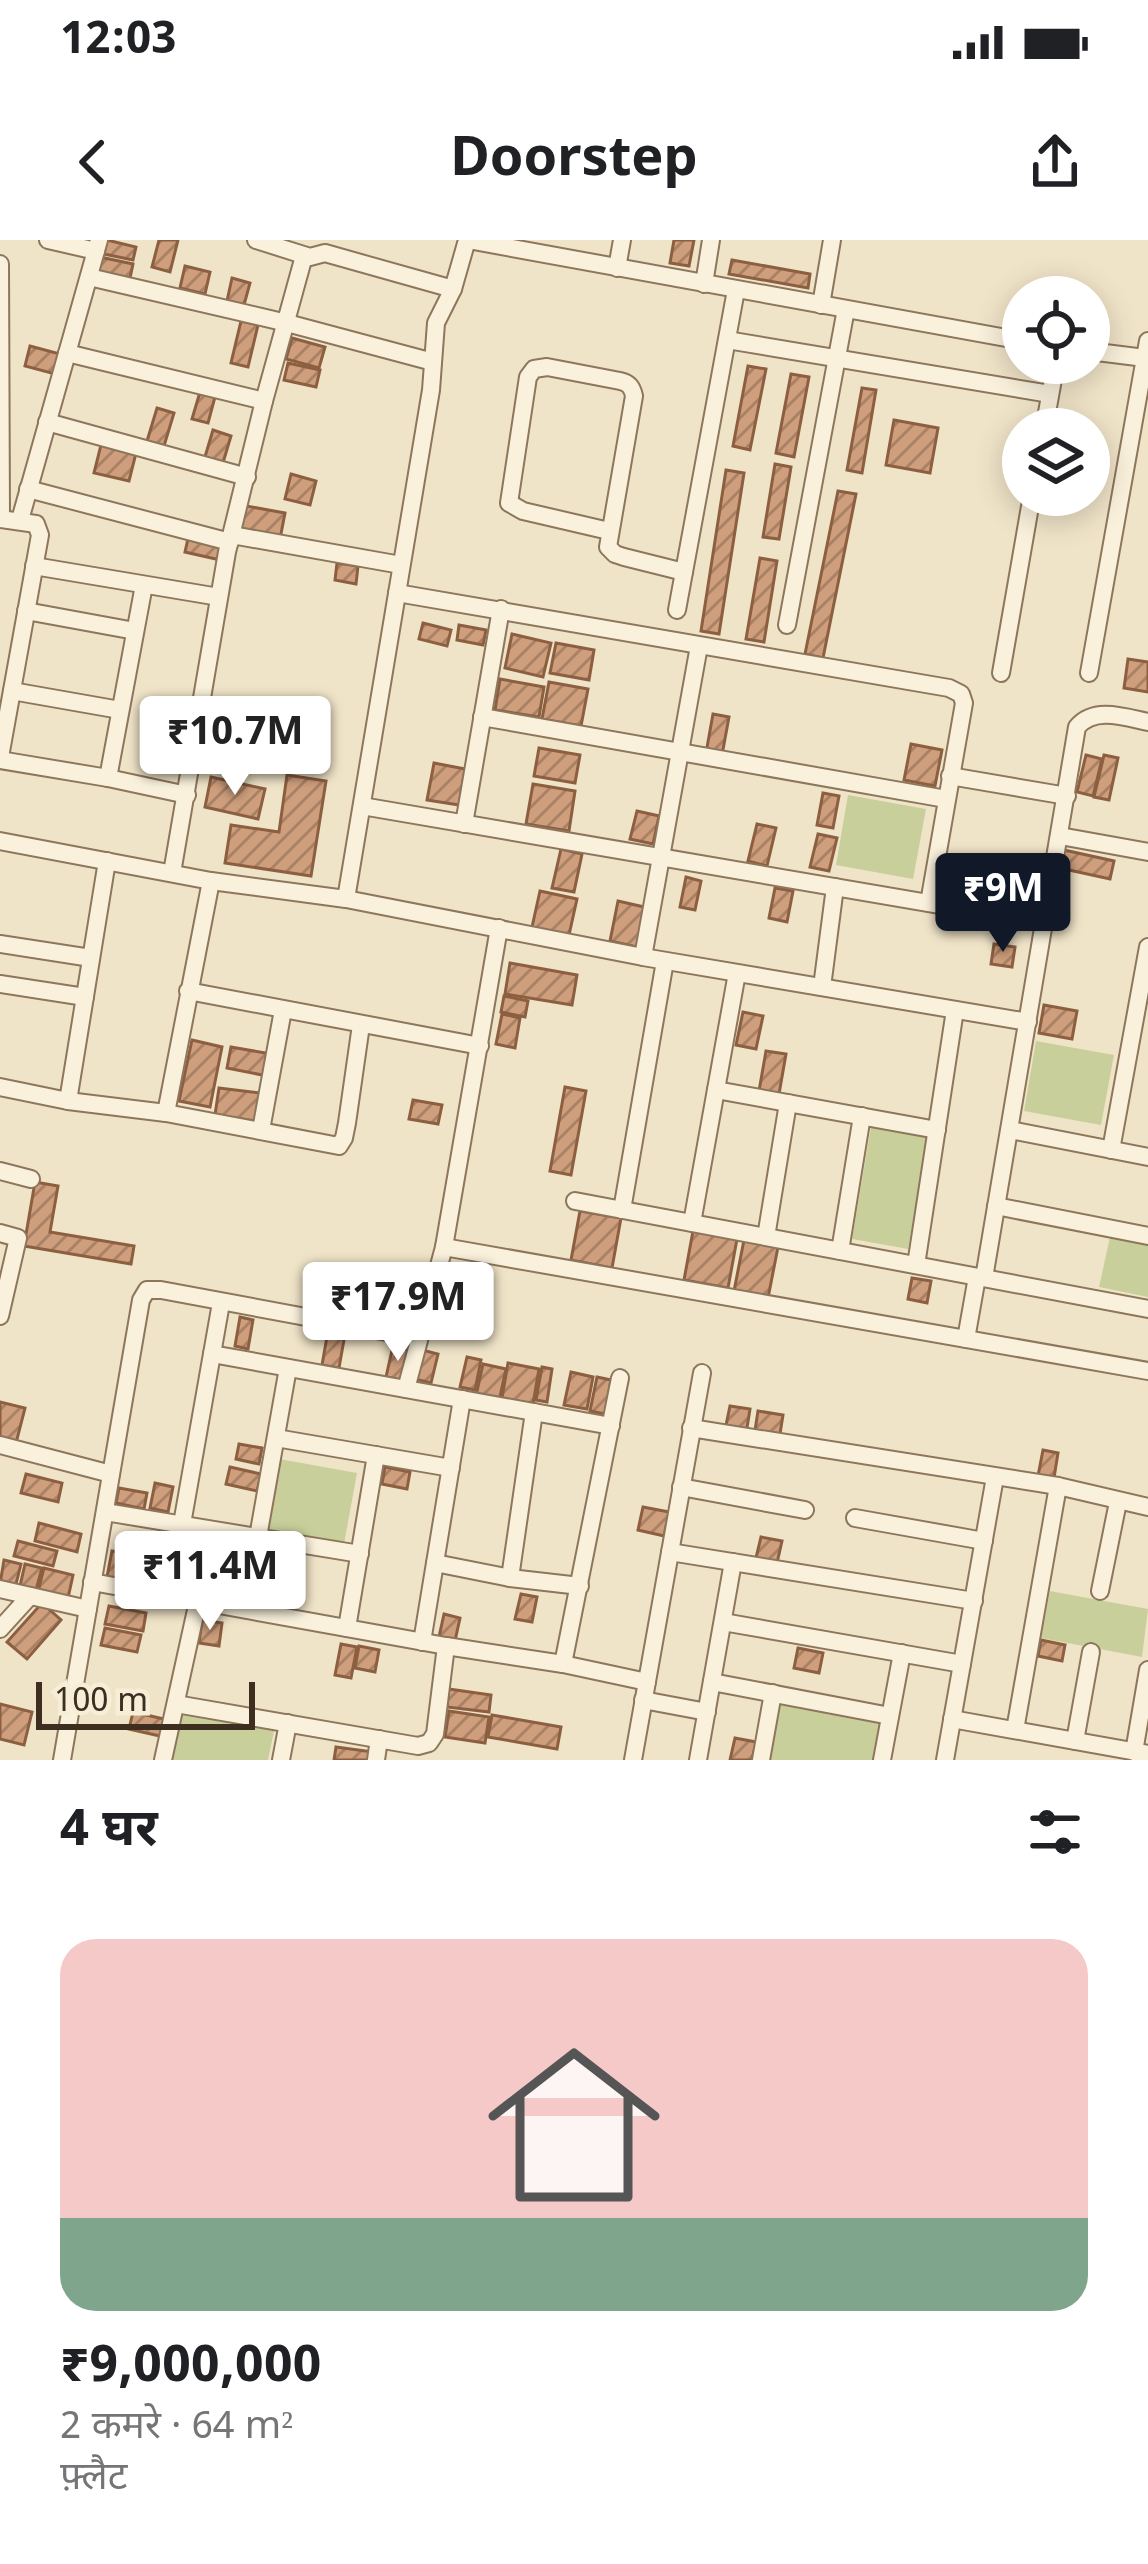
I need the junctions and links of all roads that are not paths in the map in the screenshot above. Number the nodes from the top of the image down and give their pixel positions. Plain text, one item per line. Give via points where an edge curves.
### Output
1 (48, 240) edge
2 (256, 240) edge
3 (468, 240) edge
4 (622, 240) edge
5 (711, 240) edge
6 (832, 240) edge
7 (98, 246) edge
8 (304, 256) junction
9 (616, 268) junction
10 (0, 269) edge
11 (89, 277) junction
12 (704, 284) junction
13 (453, 289) junction
14 (736, 290) junction
15 (821, 305) junction
16 (1, 307) edge
17 (846, 309) junction
18 (287, 323) junction
19 (1002, 337) edge
20 (727, 340) junction
21 (1147, 350) edge
22 (1110, 351) edge
23 (67, 353) junction
24 (837, 358) junction
25 (433, 362) junction
26 (1052, 384) edge
27 (1050, 394) junction
28 (264, 401) junction
29 (1048, 408) edge
30 (47, 422) junction
31 (247, 477) junction
32 (28, 489) junction
33 (1029, 516) edge
34 (7, 519) edge
35 (609, 531) junction
36 (231, 538) junction
37 (401, 565) junction
38 (34, 566) junction
39 (684, 572) junction
40 (144, 585) junction
41 (397, 592) junction
42 (219, 597) junction
43 (501, 609) junction
44 (677, 610) dead end
45 (26, 611) junction
46 (787, 625) dead end
47 (135, 631) junction
48 (699, 646) junction
49 (1001, 673) dead end
50 (1089, 673) dead end
51 (12, 691) junction
52 (120, 710) junction
53 (482, 717) junction
54 (1148, 722) edge
55 (680, 752) junction
56 (0, 759) edge
57 (950, 776) junction
58 (108, 778) junction
59 (187, 795) junction
60 (1067, 796) junction
61 (946, 799) junction
62 (362, 806) junction
63 (464, 824) junction
64 (1060, 836) junction
65 (0, 841) edge
66 (1148, 852) edge
67 (661, 857) junction
68 (107, 861) junction
69 (172, 873) junction
70 (212, 881) junction
71 (835, 886) junction
72 (346, 899) junction
73 (929, 903) junction
74 (1045, 922) junction
75 (499, 928) junction
76 (0, 944) edge
77 (1148, 946) edge
78 (644, 957) junction
79 (91, 958) junction
80 (665, 961) junction
81 (736, 973) junction
82 (0, 984) edge
83 (822, 987) junction
84 (188, 991) junction
85 (85, 997) junction
86 (284, 1010) junction
87 (955, 1010) junction
88 (1028, 1022) junction
89 (361, 1025) junction
90 (480, 1046) junction
91 (0, 1087) edge
92 (716, 1090) junction
93 (68, 1101) junction
94 (788, 1103) junction
95 (166, 1112) junction
96 (862, 1116) junction
97 (261, 1130) junction
98 (937, 1130) junction
99 (1010, 1130) junction
100 (1111, 1150) junction
101 (1148, 1157) edge
102 (0, 1171) edge
103 (31, 1179) dead end
104 (574, 1201) dead end
105 (996, 1206) junction
106 (622, 1210) junction
107 (692, 1223) junction
108 (0, 1233) edge
109 (1148, 1236) edge
110 (766, 1237) junction
111 (444, 1247) junction
112 (841, 1251) junction
113 (916, 1265) junction
114 (980, 1277) junction
115 (4, 1286) edge
116 (221, 1303) junction
117 (1148, 1310) edge
118 (0, 1316) edge
119 (419, 1338) junction
120 (967, 1339) junction
121 (212, 1354) junction
122 (288, 1368) junction
123 (1148, 1371) edge
124 (702, 1373) dead end
125 (620, 1378) dead end
126 (406, 1389) junction
127 (462, 1399) junction
128 (534, 1412) junction
129 (611, 1426) junction
130 (691, 1428) junction
131 (275, 1438) junction
132 (0, 1445) edge
133 (376, 1455) junction
134 (451, 1468) junction
135 (111, 1474) junction
136 (995, 1477) junction
137 (1058, 1486) junction
138 (681, 1487) junction
139 (1118, 1502) junction
140 (1148, 1507) edge
141 (805, 1510) dead end
142 (105, 1512) junction
143 (855, 1518) dead end
144 (182, 1524) junction
145 (258, 1538) junction
146 (984, 1541) junction
147 (670, 1552) junction
148 (359, 1554) junction
149 (733, 1562) junction
150 (435, 1563) junction
151 (510, 1578) junction
152 (92, 1582) junction
153 (580, 1586) junction
154 (0, 1589) edge
155 (1100, 1591) dead end
156 (30, 1596) junction
157 (198, 1601) junction
158 (974, 1601) junction
159 (88, 1609) junction
160 (722, 1622) junction
161 (347, 1628) junction
162 (0, 1629) edge
163 (422, 1642) junction
164 (446, 1646) junction
165 (1090, 1652) dead end
166 (902, 1653) junction
167 (563, 1664) junction
168 (962, 1664) junction
169 (1148, 1670) edge
170 (712, 1682) junction
171 (645, 1691) junction
172 (772, 1694) junction
173 (176, 1704) junction
174 (706, 1712) junction
175 (890, 1716) junction
176 (952, 1719) junction
177 (288, 1724) junction
178 (1015, 1730) junction
179 (379, 1739) junction
180 (1076, 1741) junction
181 (1141, 1753) edge
182 (62, 1760) edge
183 (163, 1760) edge
184 (281, 1760) edge
185 (376, 1760) edge
186 (633, 1760) edge
187 (698, 1760) edge
188 (761, 1760) edge
189 (882, 1760) edge
190 (945, 1760) edge

1 - 7 street
2 - 8 street
3 - 9 street
3 - 13 street
4 - 9 street
5 - 12 street
6 - 15 street
7 - 11 street
8 - 13 street via 325,253
8 - 18 street
9 - 12 street
10 - 16 street
11 - 18 street
11 - 23 street
12 - 14 street
13 - 25 street via 436,323
14 - 15 street
14 - 20 street
15 - 17 street
16 - 34 street
17 - 19 street
17 - 24 street
18 - 25 street
18 - 28 street
20 - 24 street
20 - 39 street
21 - 22 street
21 - 50 street
23 - 28 street
23 - 30 street
24 - 27 street
24 - 46 street
25 - 37 street
26 - 27 street
27 - 29 street
28 - 31 street
30 - 31 street
30 - 32 street
31 - 36 street
32 - 34 street
32 - 36 street
33 - 49 street
34 - 38 street via 39,529
35 - 35 street via 509,503 534,369 620,380 632,389
35 - 39 street via 615,554
36 - 37 street
36 - 42 street
37 - 41 street
38 - 40 street
38 - 45 street
39 - 44 street
40 - 42 street
40 - 47 street
41 - 43 street
41 - 62 street
42 - 59 street
43 - 48 street
43 - 53 street
45 - 47 street
45 - 51 street
47 - 52 street
48 - 55 street
48 - 57 street via 961,694
51 - 52 street
51 - 56 street
52 - 58 street
53 - 55 street
53 - 63 street
54 - 60 street via 1084,719
55 - 61 street
55 - 67 street
56 - 58 street
57 - 60 street
57 - 61 street
58 - 59 street
59 - 69 street
60 - 64 street
61 - 73 street
62 - 63 street
62 - 72 street
63 - 67 street
64 - 66 street
64 - 74 street
65 - 68 street
67 - 71 street
67 - 78 street
68 - 69 street
68 - 79 street
69 - 70 street
70 - 72 street
70 - 84 street
71 - 73 street
71 - 83 street
72 - 75 street
73 - 74 street
74 - 88 street
75 - 78 street
75 - 90 street
76 - 79 street
77 - 100 street
78 - 80 street
79 - 85 street
80 - 81 street
80 - 106 street
81 - 83 street
81 - 92 street
82 - 85 street
83 - 87 street
84 - 86 street
84 - 95 street
85 - 93 street
86 - 89 street
86 - 97 street
87 - 88 street
87 - 98 street
88 - 99 street
89 - 90 street
89 - 97 street via 339,1146
90 - 111 street
91 - 93 street
92 - 94 street
92 - 107 street
93 - 95 street
94 - 96 street
94 - 110 street
95 - 97 street
96 - 98 street
96 - 112 street
98 - 113 street
99 - 100 street
99 - 105 street
100 - 101 street
102 - 103 street
104 - 106 street
105 - 109 street
105 - 114 street
106 - 107 street
107 - 110 street
108 - 115 street via 18,1238
110 - 112 street
111 - 119 street
111 - 120 street
112 - 113 street
113 - 114 street
114 - 117 street
114 - 120 street
115 - 118 street
116 - 119 street
116 - 121 street
116 - 135 street via 147,1290
119 - 126 street
120 - 123 street
121 - 122 street
121 - 144 street
122 - 126 street
122 - 131 street
124 - 130 street
125 - 129 street
126 - 127 street
127 - 128 street
127 - 134 street
128 - 129 street
128 - 151 street
129 - 153 street
130 - 136 street
130 - 138 street
131 - 133 street
131 - 145 street
132 - 135 street
133 - 134 street
133 - 148 street
134 - 150 street
135 - 142 street
136 - 137 street
136 - 146 street
137 - 139 street
137 - 178 street
138 - 141 street
138 - 147 street
139 - 140 street
139 - 155 street
142 - 144 street
142 - 152 street
143 - 146 street
144 - 145 street
145 - 148 street
146 - 158 street
147 - 149 street
147 - 171 street
148 - 161 street
149 - 158 street
149 - 160 street
150 - 151 street
150 - 163 street
151 - 153 street
152 - 157 street
152 - 159 street
153 - 167 street
154 - 156 street
156 - 159 street
156 - 162 street
157 - 161 street
157 - 173 street
158 - 168 street
159 - 182 street
160 - 166 street
160 - 170 street
161 - 163 street
163 - 164 street
164 - 167 street
164 - 179 street via 429,1743
165 - 180 street
166 - 168 street
166 - 175 street
167 - 171 street
168 - 176 street
169 - 181 street
170 - 172 street
170 - 174 street
171 - 174 street
171 - 186 street
172 - 175 street
172 - 188 street
173 - 177 street
173 - 183 street
174 - 187 street
175 - 189 street
176 - 178 street
176 - 190 street
177 - 179 street
177 - 184 street
178 - 180 street
179 - 185 street
180 - 181 street

